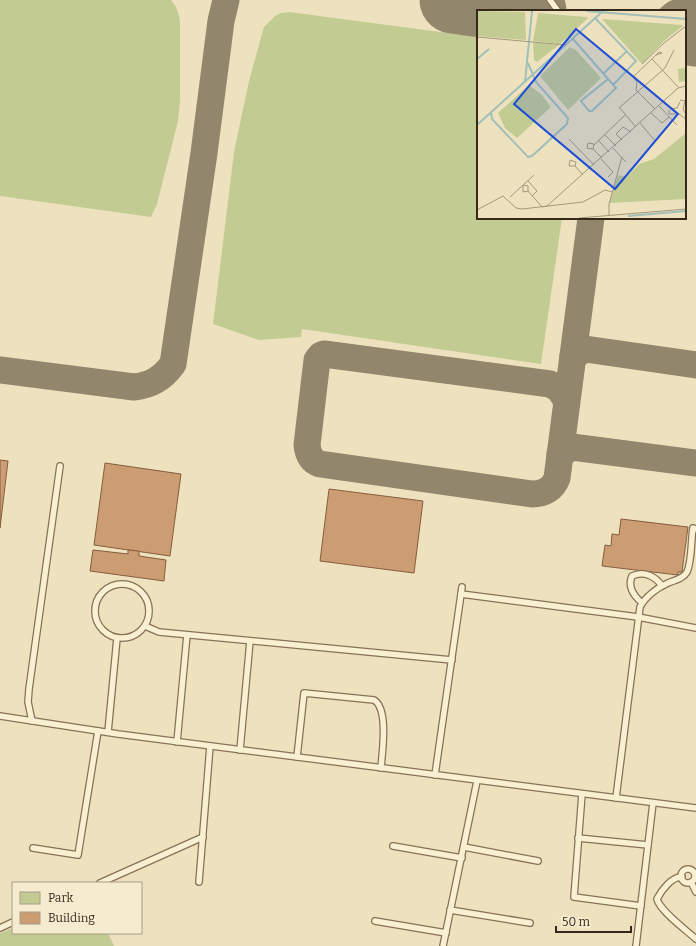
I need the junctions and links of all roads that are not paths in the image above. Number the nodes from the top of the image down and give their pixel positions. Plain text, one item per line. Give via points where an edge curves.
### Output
1 (550, 0) edge
2 (557, 10) edge
3 (60, 466) dead end
4 (696, 529) edge
5 (662, 586) junction
6 (462, 587) dead end
7 (461, 594) junction
8 (642, 603) junction
9 (638, 617) junction
10 (145, 626) junction
11 (696, 628) edge
12 (187, 635) junction
13 (118, 638) junction
14 (250, 641) junction
15 (452, 660) junction
16 (0, 716) edge
17 (32, 721) junction
18 (98, 731) junction
19 (108, 732) junction
20 (177, 742) junction
21 (210, 746) junction
22 (240, 750) junction
23 (297, 757) junction
24 (381, 768) junction
25 (435, 775) junction
26 (477, 781) junction
27 (582, 794) junction
28 (616, 798) junction
29 (653, 803) junction
30 (696, 808) edge
31 (202, 837) junction
32 (578, 838) junction
33 (648, 845) junction
34 (393, 846) dead end
35 (33, 848) dead end
36 (464, 848) junction
37 (462, 858) junction
38 (538, 861) dead end
39 (694, 868) edge
40 (682, 877) junction
41 (102, 882) edge
42 (199, 882) dead end
43 (691, 882) junction
44 (696, 892) edge
45 (641, 906) junction
46 (450, 910) junction
47 (375, 921) dead end
48 (12, 922) edge
49 (530, 923) dead end
50 (0, 928) edge
51 (446, 933) junction
52 (696, 939) edge
53 (443, 946) edge
54 (636, 946) edge

1 - 2 lane
3 - 17 lane via 29,689 28,702
4 - 5 lane via 693,528 686,574
5 - 8 lane
5 - 8 lane via 653,577 639,574 632,576 632,592
6 - 7 lane
7 - 9 lane
7 - 15 lane
8 - 9 lane
9 - 11 lane
9 - 28 lane
10 - 12 lane via 160,632
10 - 13 lane via 136,635
10 - 13 lane via 150,613 144,595 129,585 112,586 99,597 95,614 102,630
12 - 14 lane
12 - 20 lane
13 - 19 lane
14 - 15 lane
14 - 22 lane
15 - 25 lane
16 - 17 lane
17 - 18 lane
18 - 19 lane
18 - 35 lane via 78,855
19 - 20 lane
20 - 21 lane
21 - 22 lane
21 - 31 lane
22 - 23 lane
23 - 24 lane
23 - 24 lane via 304,693 374,700 378,702 383,723
24 - 25 lane
25 - 26 lane
26 - 27 lane
26 - 36 lane
27 - 28 lane
27 - 32 lane
28 - 29 lane
29 - 30 lane
29 - 33 lane
31 - 41 lane
31 - 42 lane
32 - 33 lane
32 - 45 lane via 574,897
33 - 45 lane
34 - 37 lane
36 - 37 lane
36 - 38 lane
37 - 46 lane
39 - 40 lane via 682,872
39 - 43 lane via 695,877
40 - 43 lane via 685,882
40 - 52 lane via 673,878 656,899 663,909
43 - 44 lane
45 - 54 lane
46 - 49 lane
46 - 51 lane
47 - 51 lane
48 - 50 lane
51 - 53 lane

